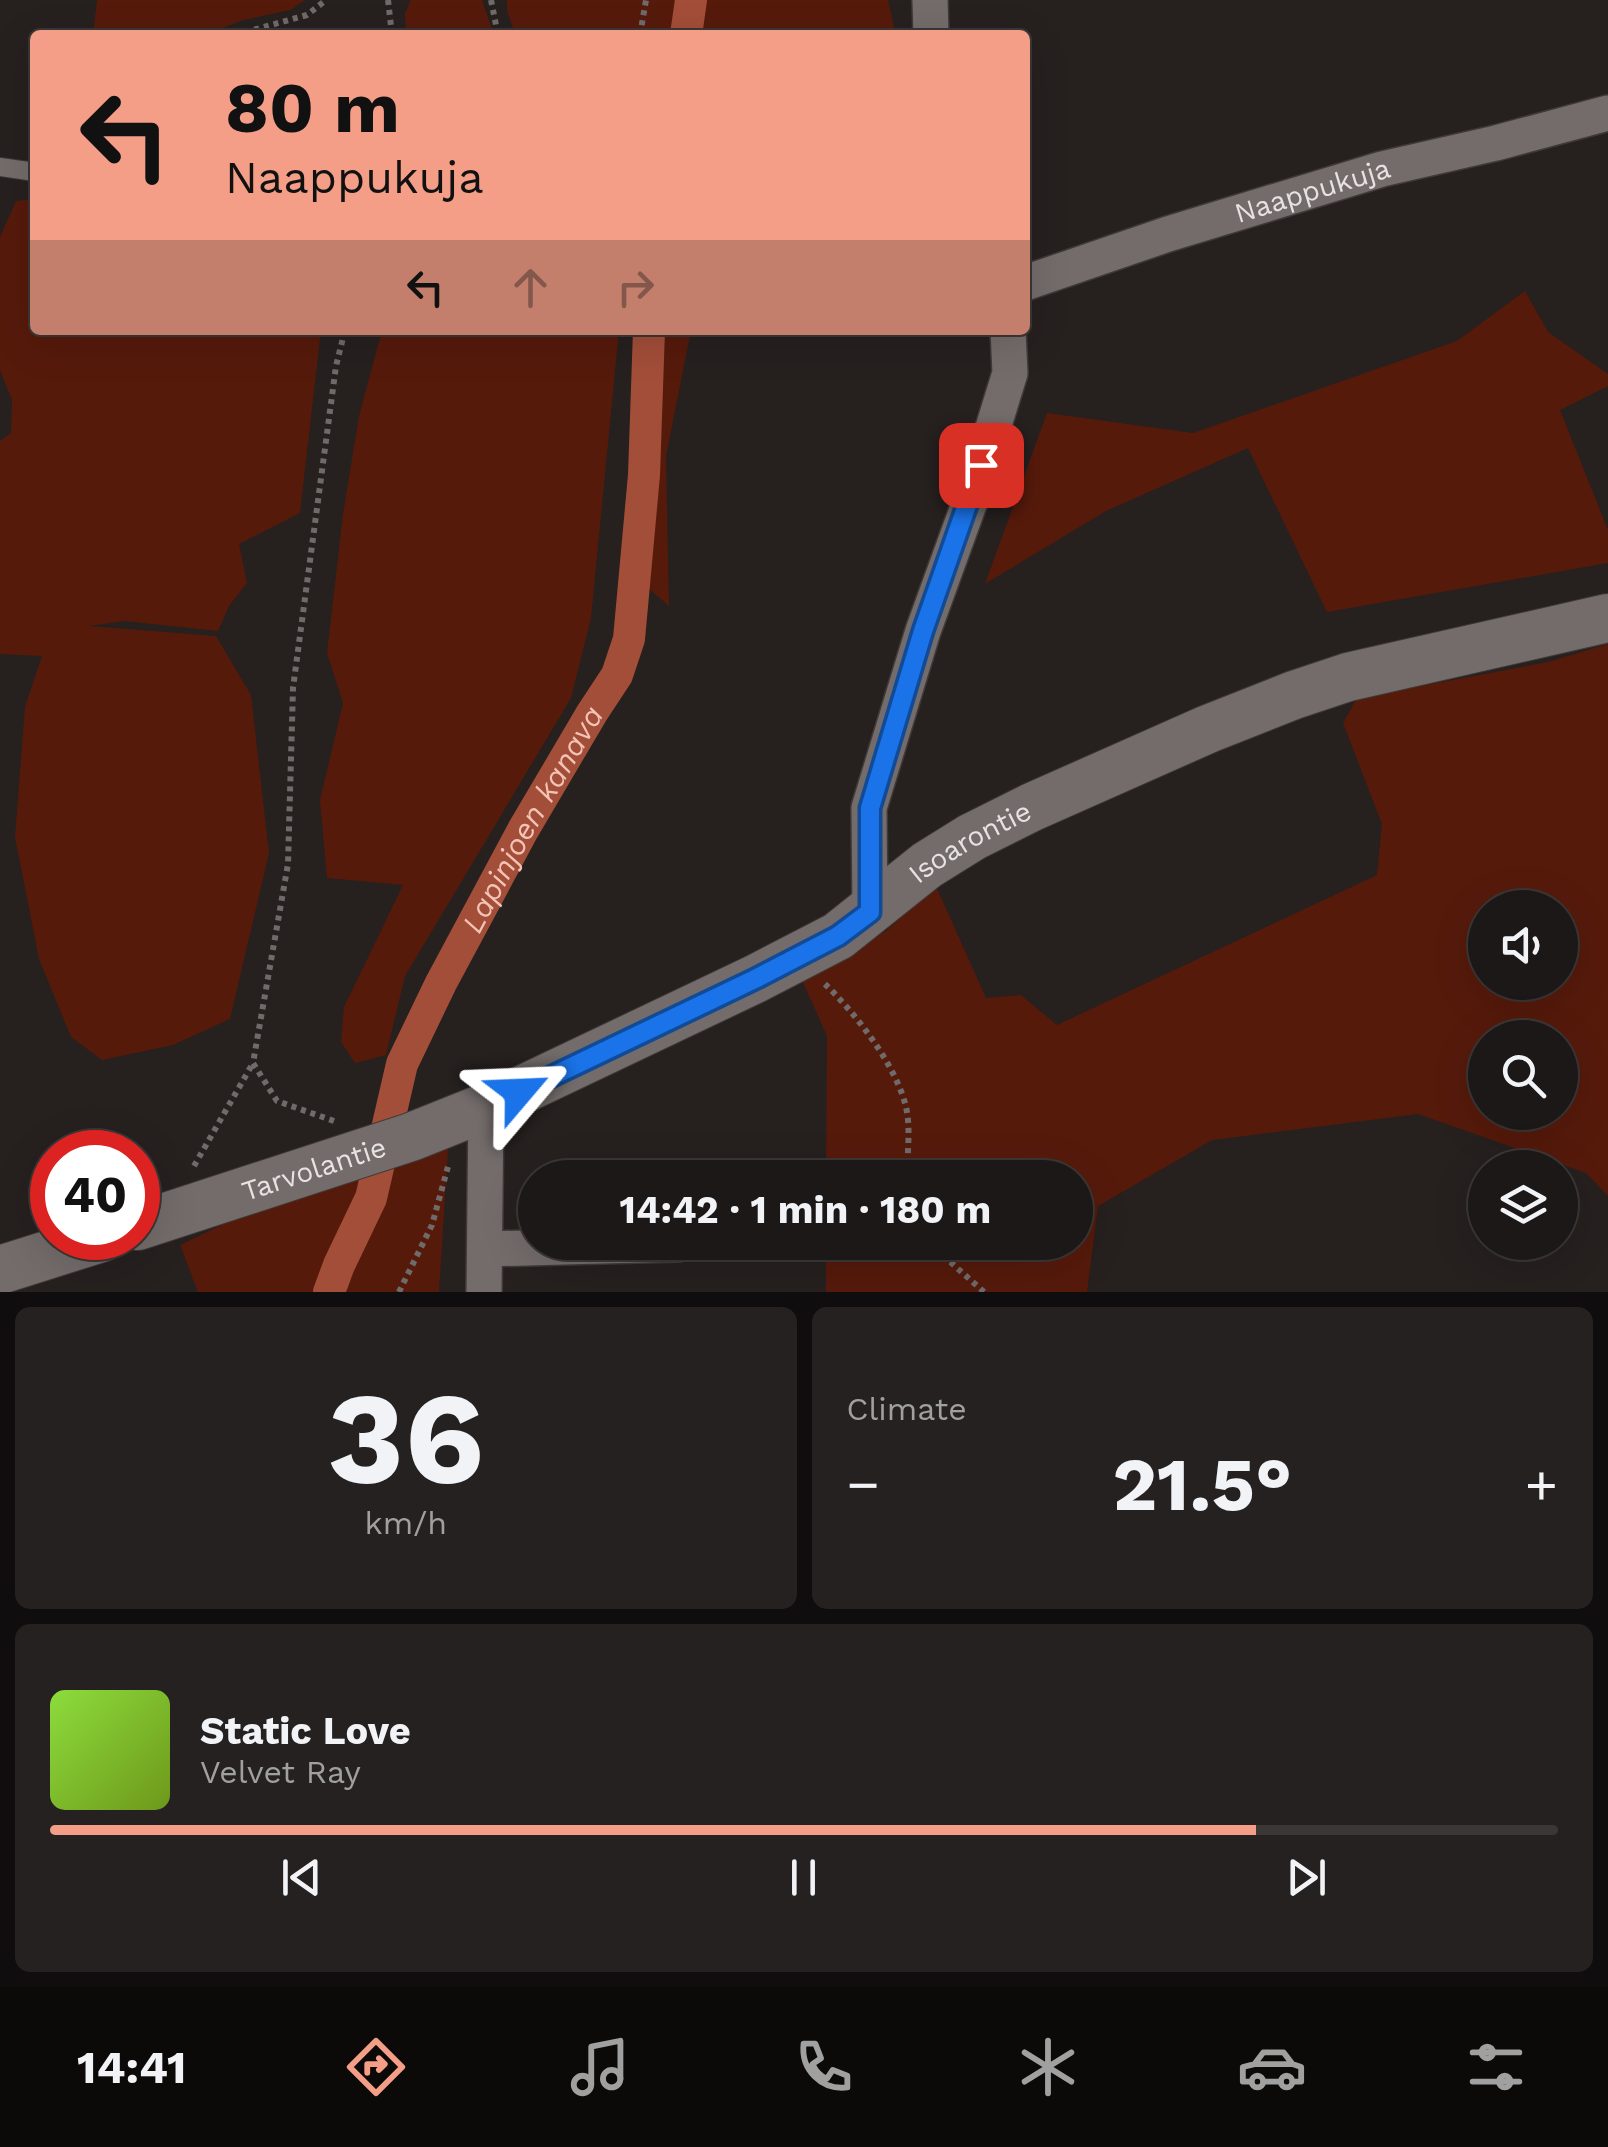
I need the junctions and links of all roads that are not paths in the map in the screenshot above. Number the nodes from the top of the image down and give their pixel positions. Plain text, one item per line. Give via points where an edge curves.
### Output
1 (930, 0) edge
2 (931, 30) edge
3 (1608, 114) edge
4 (0, 166) edge
5 (30, 171) edge
6 (1030, 282) edge
7 (1008, 335) edge
8 (1608, 618) edge
9 (870, 912) junction
10 (486, 1107) junction
11 (160, 1217) edge
12 (518, 1248) edge
13 (485, 1249) junction
14 (32, 1260) edge
15 (0, 1270) edge
16 (484, 1292) edge

1 - 2 street
3 - 6 street, Naappukuja via 1382,169
4 - 5 lane
7 - 9 street via 1010,372 870,808
8 - 9 street, Isoarontie via 1348,677 1260,708 1032,806 927,864
9 - 10 street, Isoarontie via 755,979
10 - 11 street, Tarvolantie via 431,1145 351,1140
10 - 13 street
12 - 13 street
13 - 16 street
14 - 15 street

